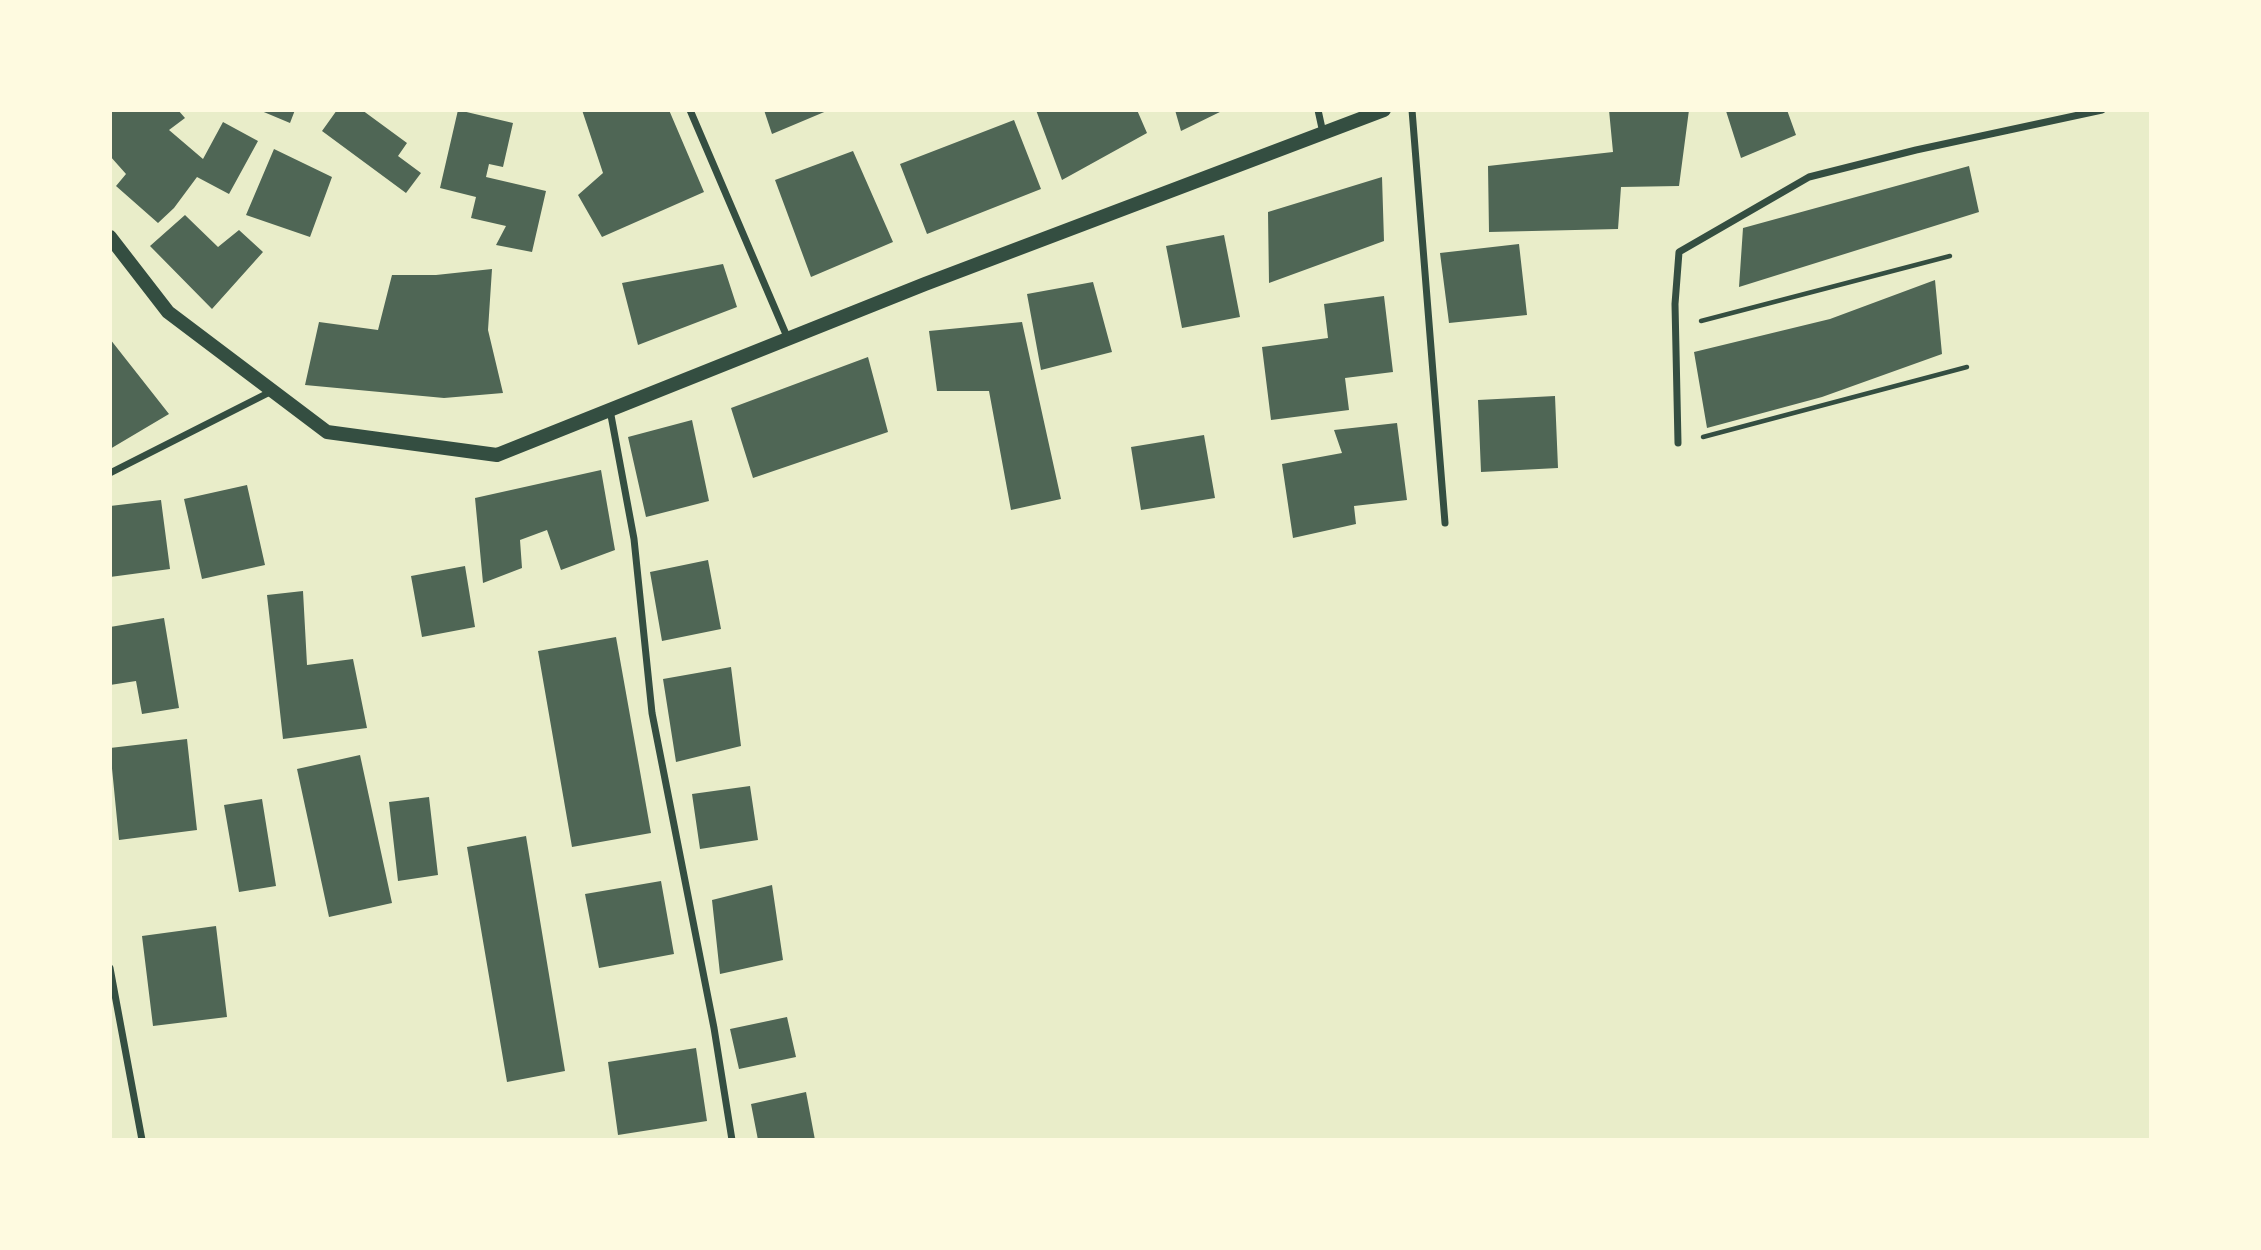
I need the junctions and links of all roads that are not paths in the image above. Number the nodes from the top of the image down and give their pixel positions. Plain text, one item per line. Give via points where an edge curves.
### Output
1 (690, 110) edge
2 (1318, 110) edge
3 (1384, 110) edge
4 (1412, 110) edge
5 (2102, 110) edge
6 (1323, 134) junction
7 (110, 237) edge
8 (788, 338) junction
9 (273, 391) junction
10 (610, 410) junction
11 (1678, 443) road end
12 (110, 473) edge
13 (1446, 523) dead end
14 (110, 968) edge
15 (142, 1140) edge
16 (732, 1140) edge

1 - 8 street
2 - 6 street
3 - 6 main road
4 - 13 street
5 - 11 street via 1809,177 1679,252
6 - 8 main road
7 - 9 main road via 168,312
8 - 10 main road
9 - 10 main road via 327,432 498,455
9 - 12 street
10 - 16 street via 634,539 652,713
14 - 15 street

